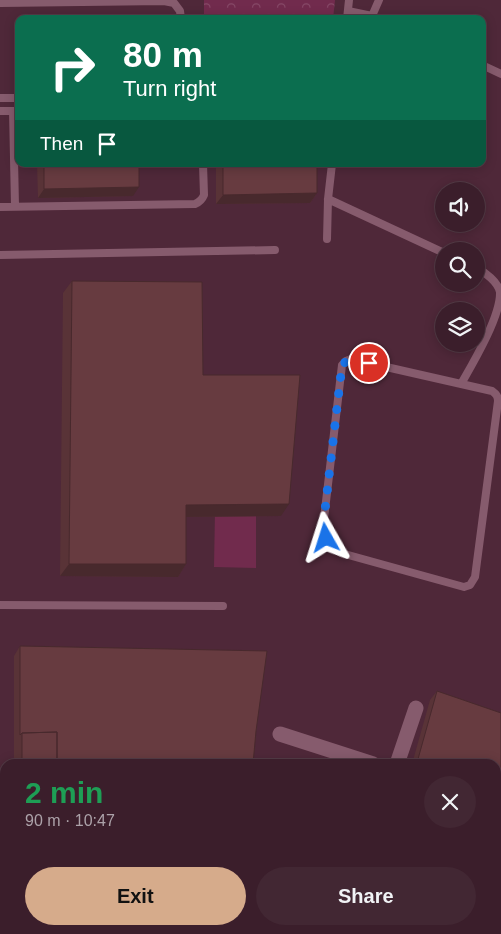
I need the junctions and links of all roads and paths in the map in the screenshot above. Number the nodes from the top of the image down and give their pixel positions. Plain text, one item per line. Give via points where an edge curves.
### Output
1 (349, 0) edge
2 (379, 0) edge
3 (0, 4) edge
4 (180, 15) edge
5 (347, 15) edge
6 (375, 15) edge
7 (486, 67) edge
8 (501, 74) edge
9 (0, 98) edge
10 (15, 98) edge
11 (0, 111) edge
12 (15, 111) edge
13 (15, 167) edge
14 (203, 167) edge
15 (332, 167) edge
16 (328, 199) junction
17 (15, 206) junction
18 (0, 207) edge
19 (327, 240) dead end
20 (435, 249) edge
21 (275, 250) dead end
22 (0, 255) edge
23 (485, 273) edge
24 (500, 291) edge
25 (461, 384) junction
26 (0, 605) edge
27 (223, 606) dead end
28 (416, 708) dead end
29 (280, 734) dead end
30 (358, 759) edge
31 (399, 759) edge

1 - 5 lane
2 - 6 lane
3 - 4 lane via 164,1 174,3
7 - 8 lane
9 - 10 lane
11 - 12 lane
13 - 17 lane
14 - 17 lane via 204,194 195,204
15 - 16 lane
16 - 19 lane
16 - 20 lane
17 - 18 lane
21 - 22 lane
23 - 24 lane
24 - 25 lane via 496,321
25 - 25 lane via 492,391 498,397 475,577 470,585 464,587 341,553 326,538 323,527 342,365 351,359
26 - 27 lane
28 - 31 street
29 - 30 street

